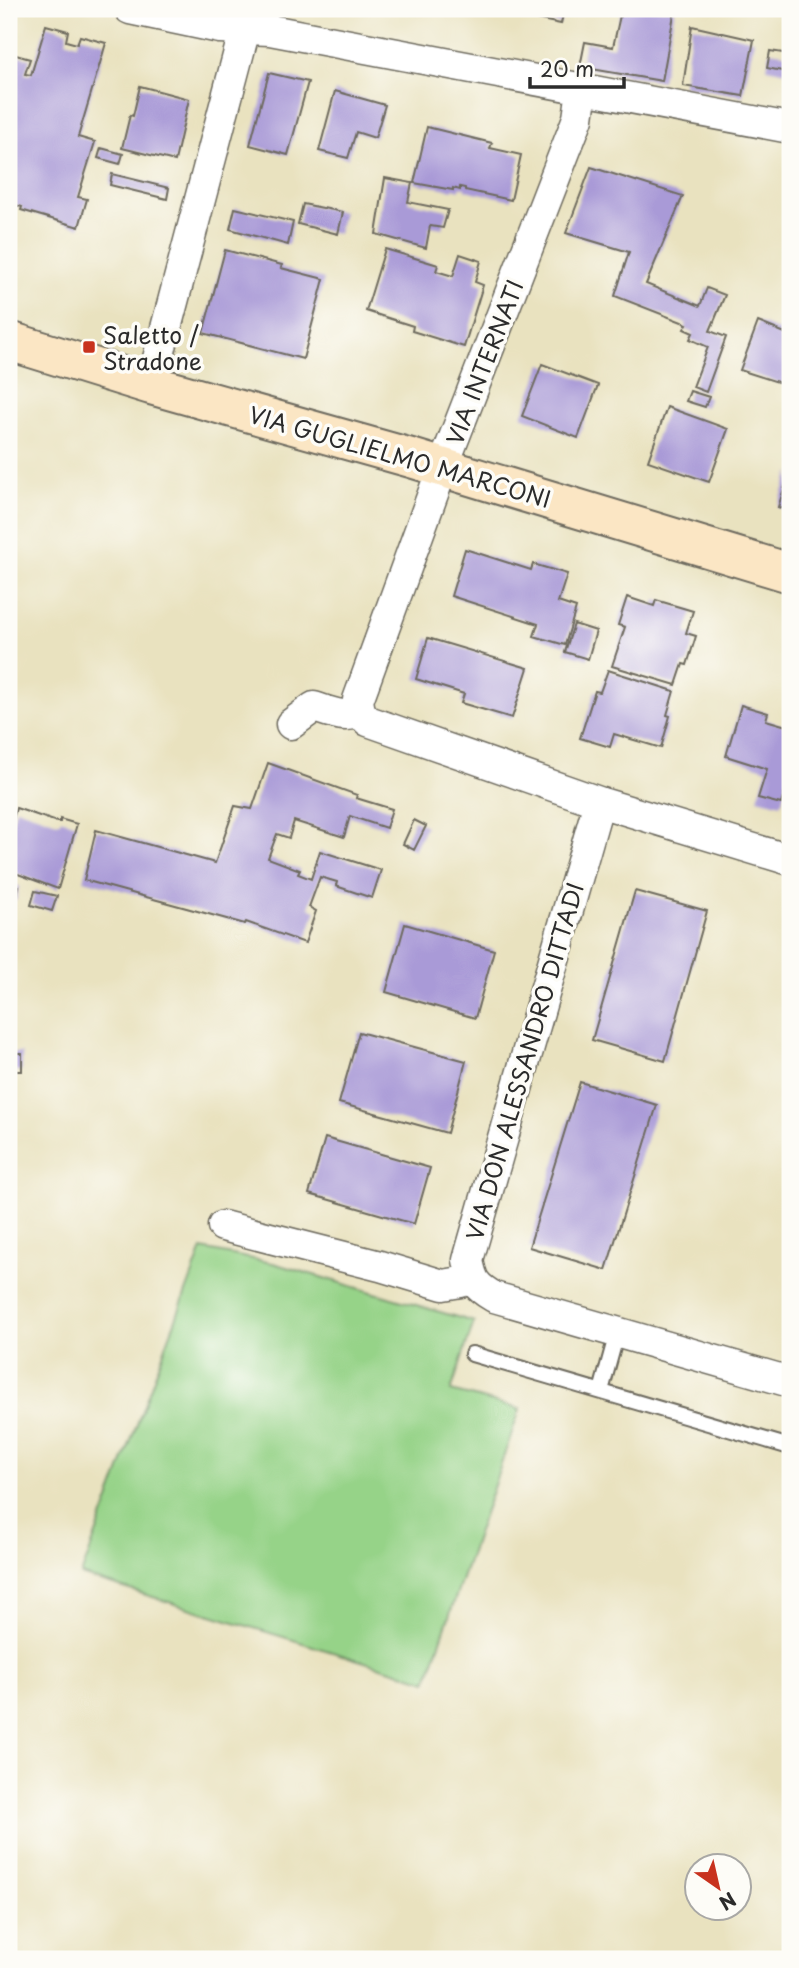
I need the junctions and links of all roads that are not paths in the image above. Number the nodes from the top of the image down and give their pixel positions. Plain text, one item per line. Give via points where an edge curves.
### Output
1 (130, 9) edge
2 (247, 19) edge
3 (582, 90) junction
4 (790, 128) edge
5 (9, 341) edge
6 (151, 386) junction
7 (442, 469) junction
8 (790, 573) edge
9 (360, 712) junction
10 (291, 724) dead end
11 (599, 802) junction
12 (790, 860) edge
13 (223, 1226) dead end
14 (471, 1276) junction
15 (617, 1332) junction
16 (472, 1354) dead end
17 (790, 1382) edge
18 (601, 1391) junction
19 (790, 1447) edge

1 - 2 street via 220,28
2 - 3 street via 270,30
2 - 6 street
3 - 4 street
3 - 7 street, VIA INTERNATI via 578,118
5 - 6 main road, VIA GUGLIELMO MARCONI
6 - 7 main road, VIA GUGLIELMO MARCONI
7 - 8 main road, VIA GUGLIELMO MARCONI
7 - 9 street, VIA INTERNATI via 358,700
9 - 10 street via 342,715 314,707
9 - 11 street via 368,721
11 - 12 street
11 - 14 street, VIA DON ALESSANDRO DITTADI via 468,1260
13 - 14 street via 443,1285
14 - 15 street, VIA DON ALESSANDRO DITTADI via 478,1288 494,1297
15 - 17 street, VIA DON ALESSANDRO DITTADI
15 - 18 lane
16 - 18 lane
18 - 19 lane

